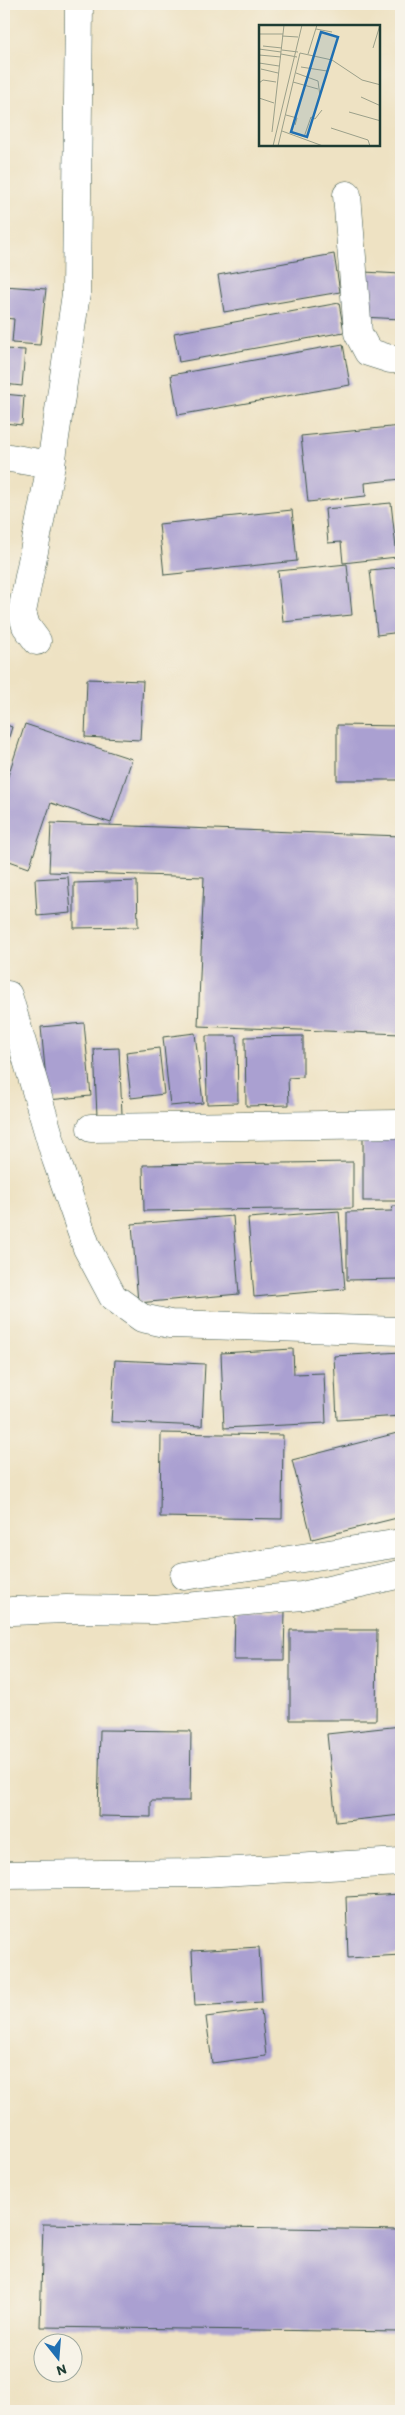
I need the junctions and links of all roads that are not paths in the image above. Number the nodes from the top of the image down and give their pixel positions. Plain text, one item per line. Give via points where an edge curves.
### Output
1 (79, 4) edge
2 (347, 195) dead end
3 (401, 359) edge
4 (4, 457) edge
5 (51, 465) junction
6 (37, 641) dead end
7 (8, 995) dead end
8 (401, 1124) edge
9 (92, 1128) dead end
10 (401, 1331) edge
11 (401, 1542) edge
12 (401, 1574) edge
13 (184, 1576) dead end
14 (12, 1611) dead end
15 (401, 1862) edge
16 (4, 1874) edge

1 - 5 street via 76,294
2 - 3 street via 358,333 368,352
4 - 5 street
5 - 6 street via 22,612 26,626
7 - 10 street via 56,1159 88,1248 113,1297 142,1318 170,1324
8 - 9 street
11 - 13 street
12 - 14 street via 302,1596 154,1610
15 - 16 street via 201,1872

